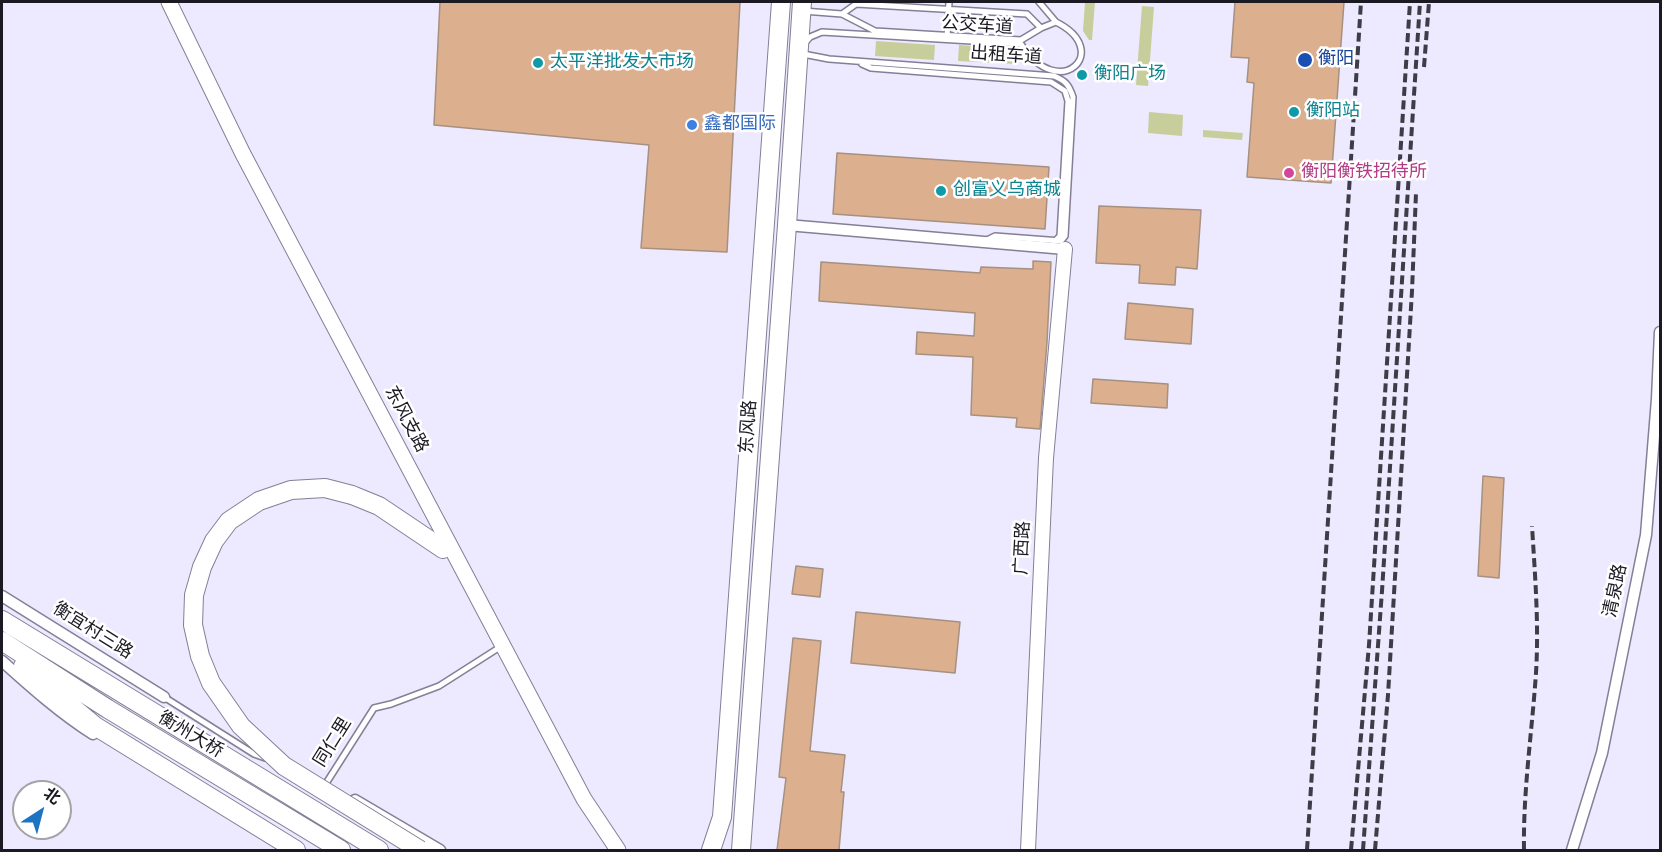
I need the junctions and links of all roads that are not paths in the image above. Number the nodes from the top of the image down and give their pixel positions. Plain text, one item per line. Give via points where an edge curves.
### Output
1 (161, 2) edge
2 (169, 2) edge
3 (781, 2) edge
4 (949, 2) edge
5 (1039, 2) edge
6 (857, 3) edge
7 (802, 6) edge
8 (948, 9) junction
9 (842, 14) junction
10 (1056, 22) junction
11 (1041, 28) junction
12 (947, 38) junction
13 (798, 52) junction
14 (857, 61) junction
15 (787, 225) junction
16 (1062, 242) junction
17 (1660, 332) edge
18 (443, 549) junction
19 (2, 596) edge
20 (2, 620) edge
21 (2, 641) edge
22 (2, 647) edge
23 (497, 649) junction
24 (2, 662) edge
25 (164, 697) joint
26 (325, 785) junction
27 (283, 850) edge
28 (296, 850) edge
29 (341, 850) edge
30 (379, 850) edge
31 (420, 850) edge
32 (440, 850) edge
33 (608, 850) edge
34 (618, 850) edge
35 (711, 850) edge
36 (741, 850) edge
37 (1028, 850) edge
38 (1572, 850) edge

1 - 18 main road, 东风支路 via 236,160
2 - 34 main road, 东风支路 via 293,250 584,799
3 - 35 highway, 东风路 via 722,817
4 - 8 lane
5 - 10 lane
6 - 8 lane
6 - 9 lane
7 - 9 lane
7 - 13 highway, 东风路
8 - 11 lane via 1027,14
8 - 12 lane
9 - 12 lane via 875,31
10 - 11 lane
10 - 12 lane, 公交车道 via 1075,35 1082,49 1077,64 1066,72 1052,72 1038,65 1021,44
11 - 12 lane via 1021,40
12 - 13 lane, 公交车道 via 822,32 810,37
13 - 14 lane, 出租车道
13 - 15 highway, 东风路
14 - 16 lane, 出租车道 via 871,68 1051,82 1065,91 1068,100
14 - 16 lane, 出租车道 via 1063,79 1073,98
15 - 16 street via 982,241
15 - 36 highway, 东风路
16 - 37 street, 广西路 via 1046,458
17 - 38 street, 清泉路 via 1646,535 1602,753
18 - 23 main road, 东风支路
18 - 31 highway, bridge via 380,506 352,495 325,488 291,490 259,501 229,521 214,541 194,595 193,624 200,656 211,683 241,726 284,766
19 - 25 street, 衡宜村三路
20 - 30 highway, 衡州大桥
21 - 29 highway, 衡州大桥
22 - 28 highway via 95,726
23 - 26 lane, 同仁里 via 439,686 374,708
23 - 33 main road, 东风支路
24 - 27 street via 75,723
25 - 26 lane, 同仁里 via 254,754
26 - 32 street

